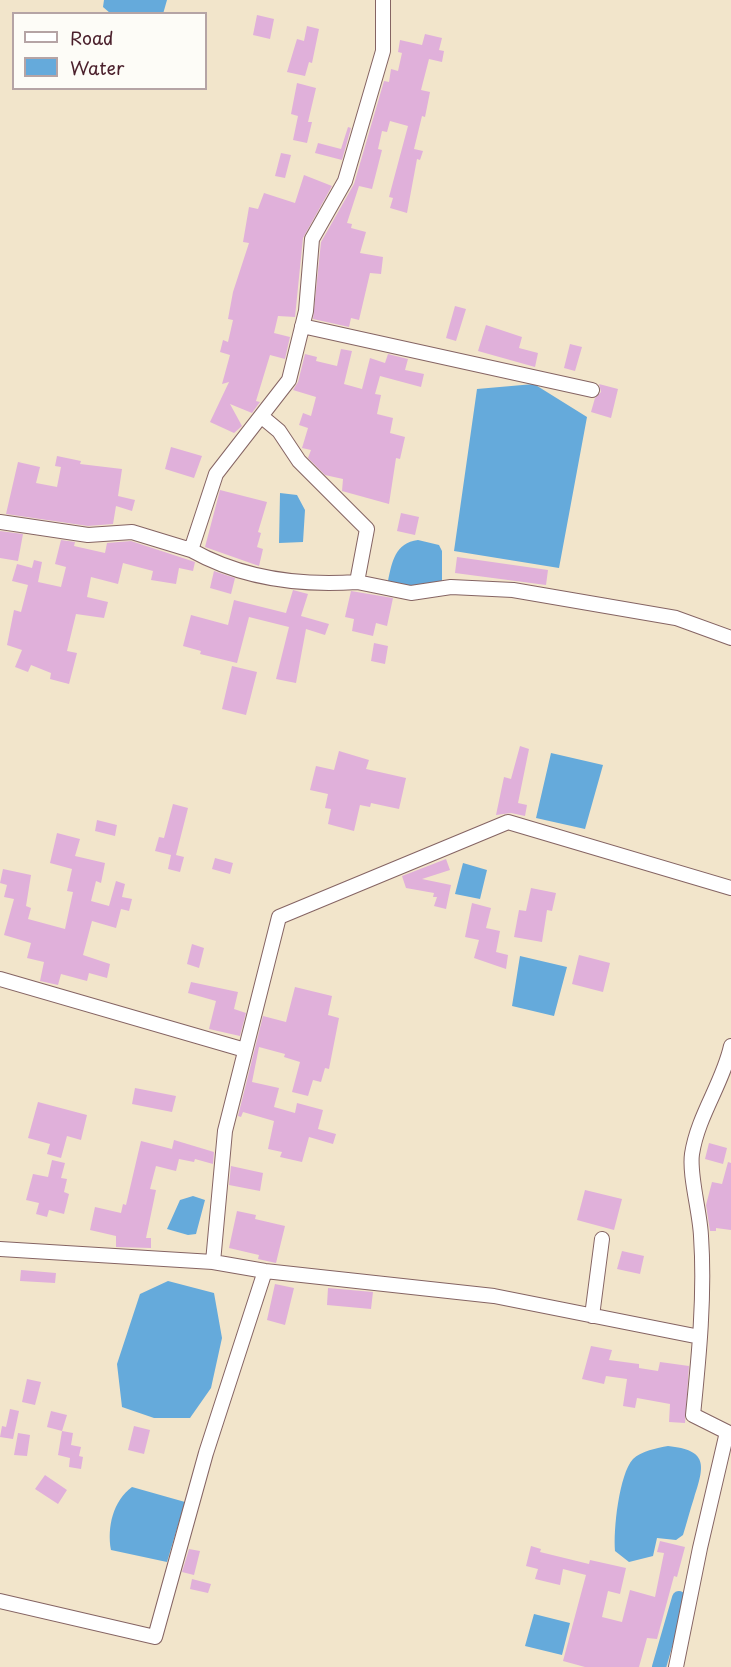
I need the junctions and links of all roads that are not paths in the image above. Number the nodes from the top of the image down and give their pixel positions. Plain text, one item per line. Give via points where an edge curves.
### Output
1 (383, 0) edge
2 (302, 326) junction
3 (592, 390) dead end
4 (261, 416) junction
5 (0, 522) edge
6 (191, 550) junction
7 (357, 582) junction
8 (731, 638) edge
9 (731, 888) edge
10 (0, 979) edge
11 (731, 1046) edge
12 (245, 1050) junction
13 (602, 1239) dead end
14 (0, 1249) edge
15 (213, 1262) junction
16 (266, 1271) junction
17 (592, 1316) junction
18 (700, 1337) junction
19 (729, 1430) edge
20 (0, 1601) edge
21 (676, 1667) edge

1 - 2 street via 383,51 345,181 312,239
2 - 3 street
2 - 4 street via 289,380
4 - 6 street via 216,474
4 - 7 street via 279,430 299,461 367,529
5 - 6 street via 88,535 132,532
6 - 7 street via 215,563 264,578 321,585
7 - 8 street via 411,593 451,587 513,590 676,618
9 - 12 street via 508,822 279,917
10 - 12 street
11 - 18 street via 708,1100 692,1155 701,1236
12 - 15 street via 225,1131
13 - 17 street
14 - 15 street
15 - 16 street
16 - 17 street via 494,1296
16 - 20 street via 206,1453 155,1637
17 - 18 street
18 - 19 street via 693,1415
19 - 21 street

